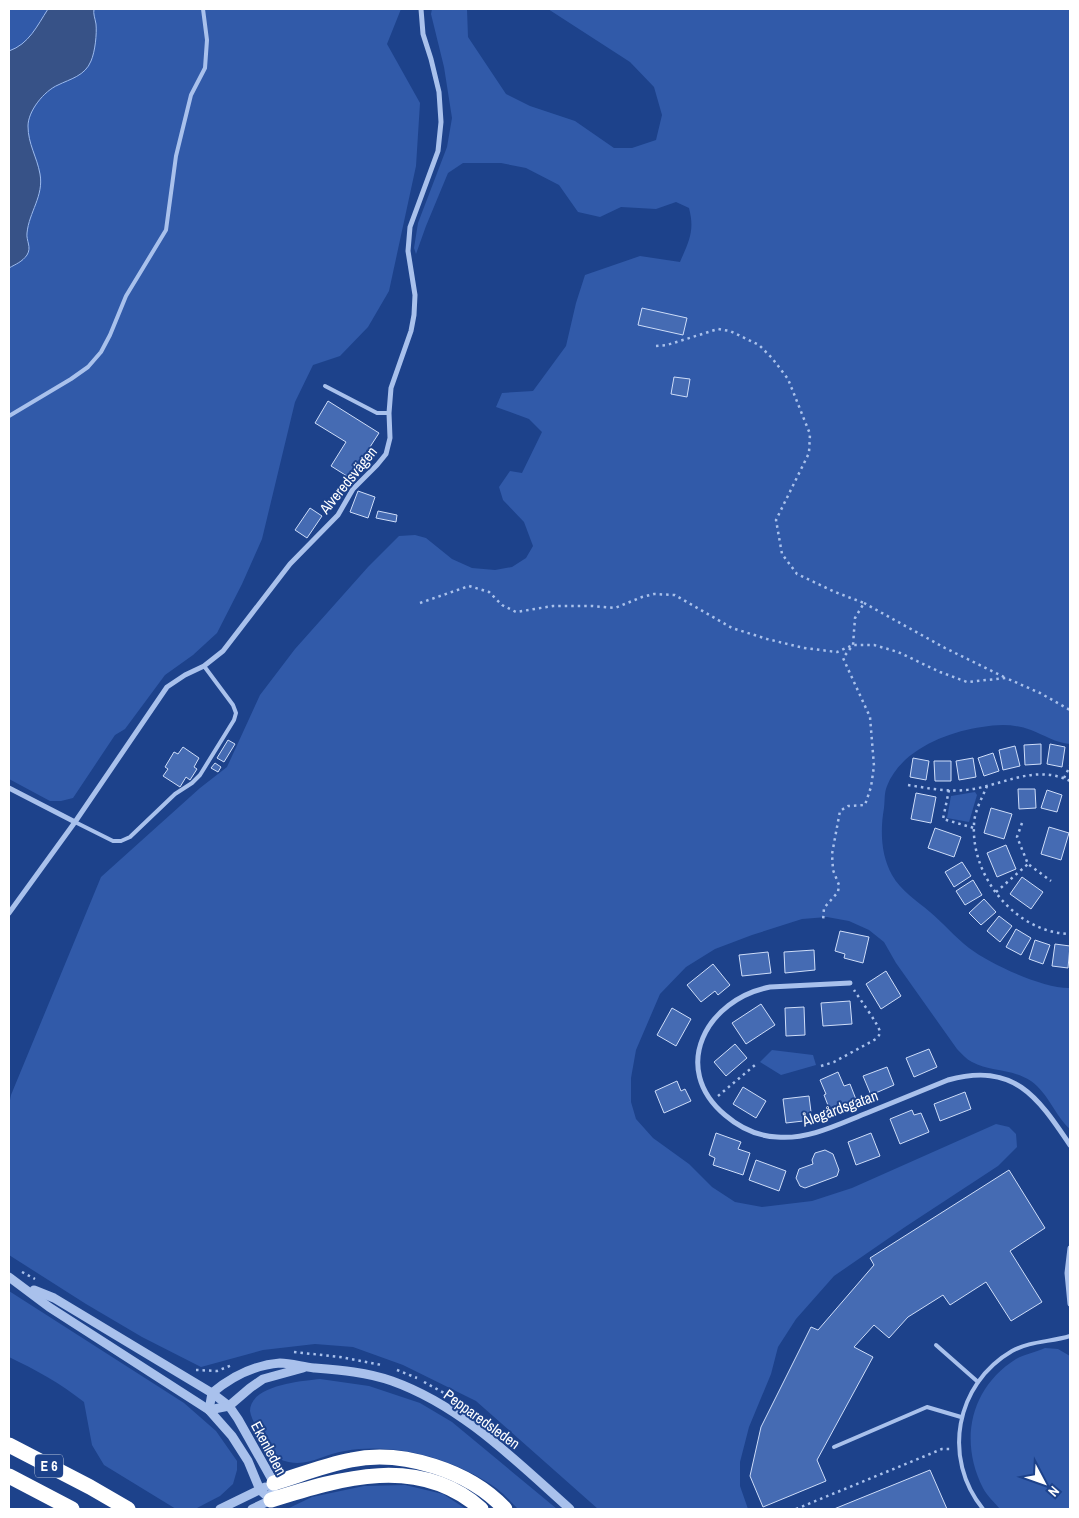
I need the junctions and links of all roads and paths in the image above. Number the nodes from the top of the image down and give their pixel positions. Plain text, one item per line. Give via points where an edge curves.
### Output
1 (203, 9) edge
2 (421, 9) edge
3 (656, 346) dead end
4 (325, 386) dead end
5 (389, 413) junction
6 (9, 416) edge
7 (864, 602) junction
8 (420, 603) dead end
9 (853, 646) junction
10 (204, 666) junction
11 (1006, 678) junction
12 (1070, 710) edge
13 (1070, 766) edge
14 (1064, 778) junction
15 (1070, 781) edge
16 (908, 785) dead end
17 (987, 786) junction
18 (9, 788) edge
19 (949, 790) junction
20 (75, 822) junction
21 (1022, 823) dead end
22 (974, 828) junction
23 (1028, 864) junction
24 (1051, 881) dead end
25 (996, 892) junction
26 (9, 913) edge
27 (823, 922) dead end
28 (1070, 934) edge
29 (850, 983) joint
30 (755, 1065) dead end
31 (821, 1066) dead end
32 (711, 1101) junction
33 (1070, 1144) edge
34 (1070, 1248) edge
35 (9, 1277) edge
36 (21, 1284) junction
37 (1070, 1304) edge
38 (1070, 1336) edge
39 (936, 1345) dead end
40 (306, 1367) junction
41 (978, 1382) junction
42 (212, 1393) junction
43 (229, 1406) junction
44 (209, 1410) junction
45 (961, 1417) junction
46 (9, 1445) edge
47 (834, 1447) dead end
48 (958, 1448) junction
49 (9, 1476) edge
50 (274, 1483) junction
51 (266, 1495) junction
52 (72, 1509) edge
53 (128, 1509) edge
54 (220, 1509) edge
55 (252, 1509) edge
56 (481, 1509) edge
57 (505, 1509) edge
58 (570, 1509) edge
59 (796, 1509) edge
60 (983, 1509) edge

1 - 6 lane via 207,40 205,68 191,95 176,156 166,230 126,296 101,352 71,379
2 - 5 street, Alveredsvägen via 423,34 439,92 442,122 438,151 410,227 408,251 415,295 414,315 391,388
3 - 7 path via 718,329 759,345 772,358 788,379 810,434 809,453 776,520 782,554 797,574
4 - 5 lane via 377,413
5 - 10 street, Alveredsvägen via 390,438 386,454 353,489 338,514 290,564 223,651
7 - 9 path via 855,618
7 - 11 path
8 - 9 path via 469,586 489,592 502,605 516,612 553,606 615,608 654,594 675,595 732,628 767,639 837,652
9 - 11 path via 874,645 898,652 967,682
9 - 27 path via 843,658 870,717 874,766 865,805 848,806 840,811 832,854 838,892 824,908
10 - 20 street, Alveredsvägen via 167,687
10 - 20 lane via 236,713 200,775 130,837 121,841 113,841
11 - 12 path
13 - 14 path
14 - 15 path
14 - 17 path via 1054,775 1022,776
16 - 19 path
17 - 19 path
17 - 22 path
18 - 20 street
19 - 22 path via 943,819
20 - 26 street, Alveredsvägen
21 - 23 path via 1017,837
22 - 25 path via 979,862
23 - 24 path
23 - 25 path
25 - 28 path via 1028,922 1053,933
29 - 31 path via 880,1031 879,1035 834,1062
29 - 32 street, Ålegårdsgatan via 770,987 745,994 726,1007 708,1028 698,1051 703,1089
30 - 32 path
32 - 33 street, Ålegårdsgatan via 730,1120 745,1129 777,1138 795,1137 825,1130 948,1080 991,1075 1004,1078 1029,1092 1046,1109
34 - 37 street via 1067,1273
35 - 36 street, Ekenleden
36 - 42 street, Ekenleden via 54,1298
36 - 44 street, Ekenleden via 49,1307
38 - 41 lane via 1013,1350 1000,1358
39 - 41 lane
40 - 42 street, Pepparedsleden via 281,1363 252,1369 225,1382
40 - 43 street, Pepparedsleden via 263,1379
40 - 58 street, Pepparedsleden via 368,1374 426,1396 474,1427
41 - 45 lane
42 - 43 street, Ekenleden
42 - 44 street
43 - 44 street, Pepparedsleden
43 - 50 street, Ekenleden
44 - 51 street, Ekenleden via 232,1436
45 - 47 lane via 927,1407
45 - 48 lane
46 - 53 highway, E 6
48 - 59 path via 930,1454
48 - 60 lane via 964,1476
49 - 52 highway, E 6
50 - 51 street, Ekenleden
50 - 51 street
50 - 57 highway via 353,1459 385,1458 445,1469 474,1484
51 - 54 street
51 - 55 street
51 - 56 highway via 355,1478 390,1475 426,1479 454,1490

